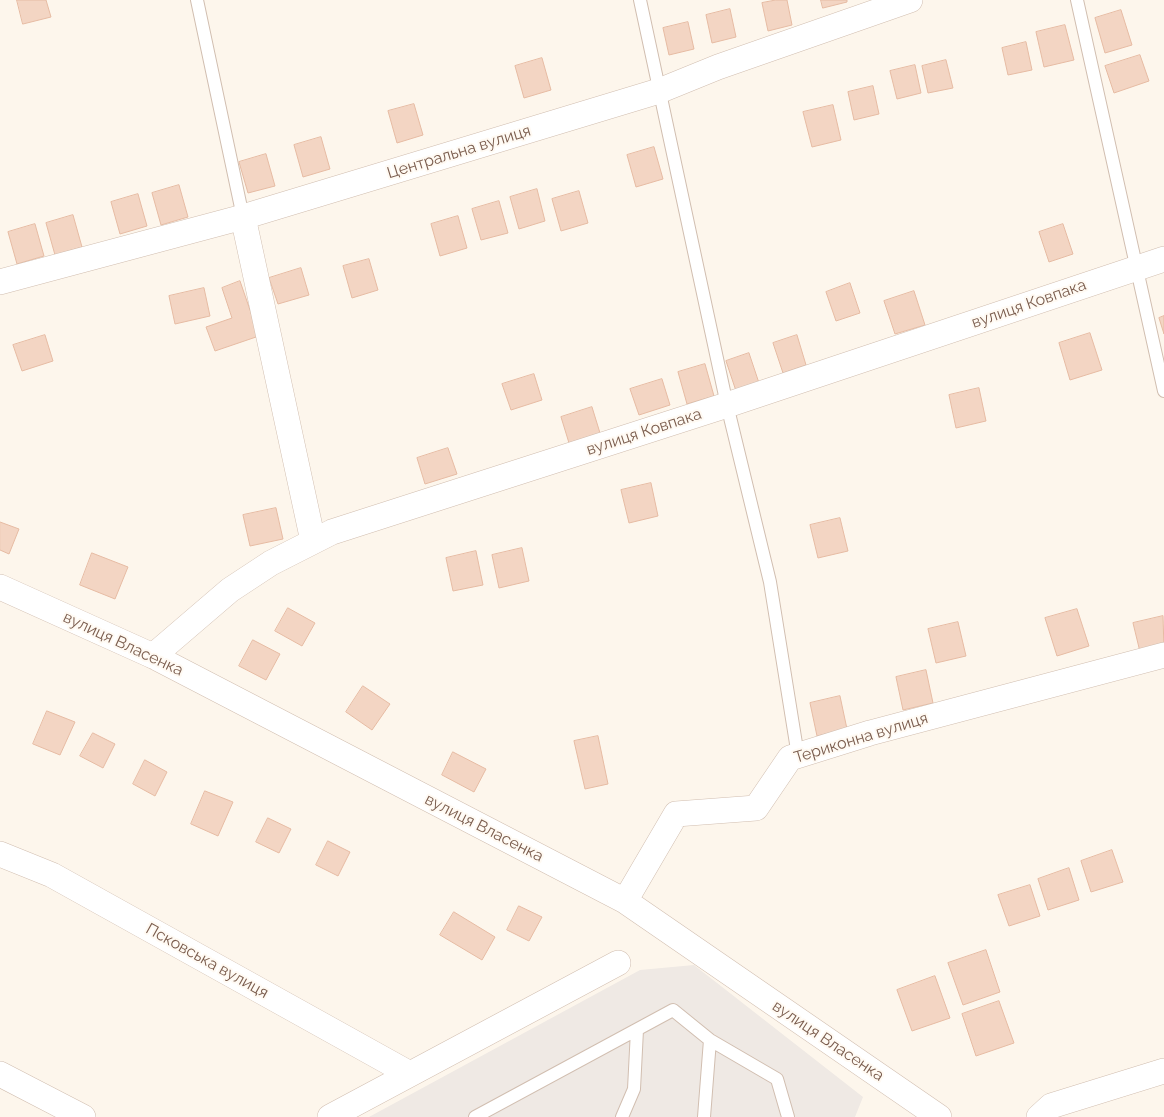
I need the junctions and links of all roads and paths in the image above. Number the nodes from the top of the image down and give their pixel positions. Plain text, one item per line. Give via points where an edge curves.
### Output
1 (197, 0) edge
2 (640, 0) edge
3 (910, 0) edge
4 (1077, 0) edge
5 (659, 91) junction
6 (243, 217) junction
7 (1164, 259) edge
8 (1135, 268) junction
9 (0, 282) edge
10 (1164, 391) edge
11 (727, 405) junction
12 (313, 541) junction
13 (0, 587) edge
14 (1164, 655) edge
15 (153, 656) junction
16 (798, 756) junction
17 (0, 854) edge
18 (625, 901) junction
19 (618, 963) dead end
20 (637, 1030) junction
21 (710, 1040) junction
22 (1164, 1071) edge
23 (0, 1074) edge
24 (410, 1074) junction
25 (83, 1117) edge
26 (330, 1117) edge
27 (475, 1117) edge
28 (622, 1117) edge
29 (704, 1117) edge
30 (788, 1117) edge
31 (940, 1117) edge
32 (1039, 1117) edge

1 - 6 lane
2 - 5 lane
3 - 5 street, Центральна вулиця
4 - 8 lane
5 - 6 street, Центральна вулиця
5 - 11 lane
6 - 9 street, Центральна вулиця
6 - 12 street
7 - 8 street, вулиця Ковпака
8 - 10 lane
8 - 11 street, вулиця Ковпака
11 - 12 street, вулиця Ковпака via 332,532
11 - 16 lane via 770,582
12 - 15 street, вулиця Ковпака via 230,590
13 - 15 street, вулиця Власенка
14 - 16 street, Териконна вулиця via 879,730
15 - 18 street, вулиця Власенка
16 - 18 street, Териконна вулиця via 790,758 756,808 676,814
17 - 24 street, Псковська вулиця via 52,875
18 - 31 street, вулиця Власенка
19 - 24 street
20 - 21 lane via 672,1010
20 - 27 lane
20 - 28 lane via 634,1089
21 - 29 lane
21 - 30 lane via 777,1079
22 - 32 street via 1051,1106
23 - 25 street
24 - 26 street

